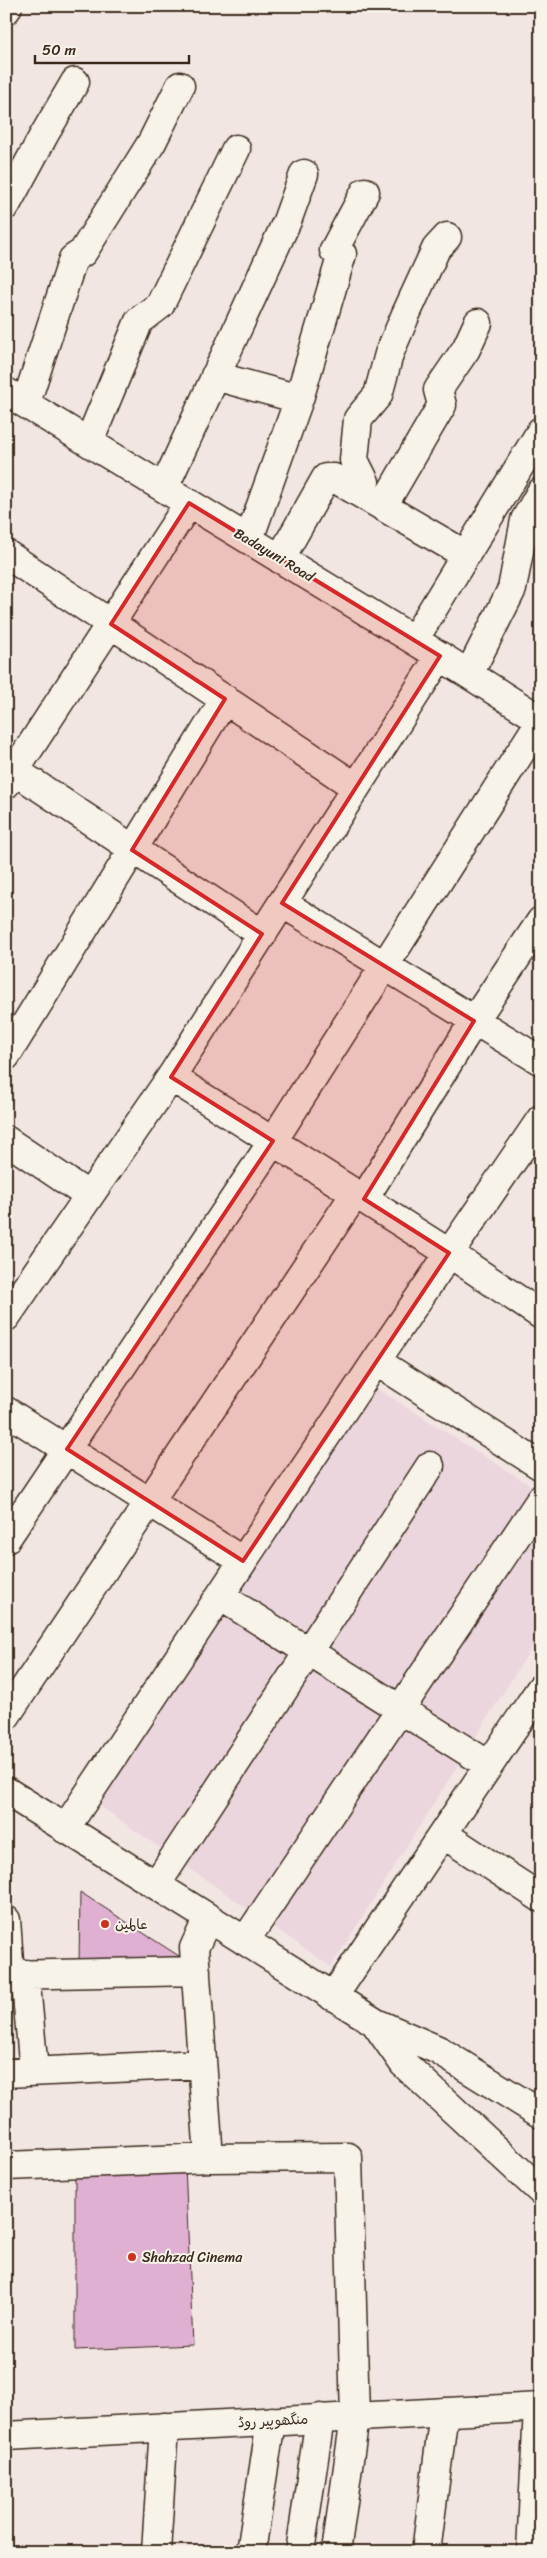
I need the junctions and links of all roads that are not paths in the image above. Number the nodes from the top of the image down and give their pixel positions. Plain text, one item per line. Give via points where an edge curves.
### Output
1 (8, 6) edge
2 (6, 10) edge
3 (75, 82) dead end
4 (180, 86) dead end
5 (236, 149) dead end
6 (304, 174) dead end
7 (365, 192) dead end
8 (6, 206) edge
9 (447, 237) dead end
10 (478, 323) dead end
11 (215, 376) junction
12 (16, 398) edge
13 (298, 398) junction
14 (541, 431) edge
15 (90, 442) junction
16 (164, 488) junction
17 (541, 492) edge
18 (372, 500) junction
19 (189, 503) junction
20 (248, 539) junction
21 (6, 554) edge
22 (466, 554) junction
23 (280, 559) junction
24 (111, 624) junction
25 (414, 640) junction
26 (440, 656) junction
27 (468, 674) junction
28 (225, 699) junction
29 (538, 714) edge
30 (9, 773) edge
31 (356, 787) junction
32 (132, 850) junction
33 (282, 903) junction
34 (541, 921) edge
35 (262, 934) junction
36 (383, 965) junction
37 (474, 1021) junction
38 (6, 1056) edge
39 (541, 1062) edge
40 (171, 1076) junction
41 (541, 1119) edge
42 (6, 1140) edge
43 (273, 1141) junction
44 (90, 1196) junction
45 (360, 1196) junction
46 (449, 1253) junction
47 (541, 1314) edge
48 (6, 1317) edge
49 (376, 1361) junction
50 (6, 1411) edge
51 (67, 1449) junction
52 (430, 1466) dead end
53 (541, 1466) edge
54 (541, 1499) edge
55 (150, 1501) junction
56 (6, 1539) edge
57 (243, 1561) junction
58 (220, 1596) junction
59 (308, 1652) junction
60 (541, 1688) edge
61 (400, 1709) junction
62 (6, 1716) edge
63 (489, 1765) junction
64 (6, 1791) edge
65 (65, 1828) junction
66 (443, 1834) junction
67 (156, 1885) junction
68 (541, 1898) edge
69 (208, 1918) junction
70 (6, 1920) edge
71 (245, 1941) junction
72 (196, 1971) junction
73 (14, 1975) edge
74 (333, 1996) junction
75 (376, 2023) junction
76 (202, 2064) junction
77 (34, 2072) junction
78 (6, 2073) edge
79 (540, 2110) edge
80 (209, 2158) junction
81 (6, 2166) edge
82 (541, 2191) edge
83 (539, 2408) edge
84 (444, 2412) junction
85 (356, 2417) junction
86 (320, 2418) junction
87 (271, 2421) junction
88 (164, 2427) junction
89 (6, 2436) edge
90 (156, 2552) edge
91 (251, 2552) edge
92 (300, 2552) edge
93 (336, 2552) edge
94 (426, 2552) edge
95 (531, 2552) edge

1 - 2 street
3 - 8 street
4 - 12 street via 152,142 83,252 73,259
5 - 15 street via 160,305 139,321
6 - 11 street via 287,221
7 - 13 street via 334,250 342,254
9 - 18 street via 436,249 406,314 378,395 358,419 354,460
10 - 18 street via 466,349 438,390 442,405
11 - 13 street
11 - 16 street
12 - 15 street, Badayuni Road
13 - 20 street
14 - 22 street
15 - 16 street, Badayuni Road
16 - 19 street, Badayuni Road
17 - 27 street via 526,520 512,589
18 - 22 street
18 - 23 street via 334,478 326,478
19 - 20 street, Badayuni Road
19 - 24 street
20 - 23 street, Badayuni Road
21 - 24 street
22 - 25 street
23 - 25 street, Badayuni Road
24 - 28 street
24 - 30 street
25 - 26 street, Badayuni Road
26 - 27 street, Badayuni Road
26 - 31 street
27 - 29 street, Badayuni Road
28 - 31 street
28 - 32 street
29 - 36 street
30 - 32 street
31 - 33 street
32 - 35 street
32 - 38 street
33 - 35 street
33 - 36 street
34 - 37 street
35 - 40 street
36 - 37 street
36 - 43 street
37 - 39 street
37 - 45 street
40 - 43 street
40 - 44 street
41 - 46 street
42 - 44 street
43 - 45 street
43 - 51 street
44 - 48 street
45 - 46 street
45 - 55 street
46 - 47 street
46 - 49 street
49 - 53 street
49 - 57 street
50 - 51 street
51 - 55 street
51 - 56 street
52 - 59 street
54 - 61 street
55 - 57 street
55 - 62 street
57 - 58 street
58 - 59 street
58 - 65 street
59 - 61 street
59 - 67 street
60 - 63 street
61 - 63 street
61 - 71 street
63 - 66 street
64 - 65 street
65 - 67 street
66 - 68 street
66 - 74 street
67 - 69 street
69 - 71 street
69 - 72 street via 194,1948
70 - 73 street
71 - 74 street
72 - 73 street
72 - 76 street
73 - 77 street
74 - 75 street
75 - 79 street via 438,2050
75 - 82 street via 404,2064
76 - 77 street
76 - 80 street
77 - 78 street
80 - 81 street
80 - 85 street via 348,2156
83 - 84 street, منگھوپیر روڈ
83 - 95 street
84 - 85 street, منگھوپیر روڈ
84 - 94 street
85 - 86 street, منگھوپیر روڈ
85 - 93 street
86 - 87 street, منگھوپیر روڈ
86 - 92 street
87 - 88 street, منگھوپیر روڈ
87 - 91 street
88 - 89 street, منگھوپیر روڈ
88 - 90 street

